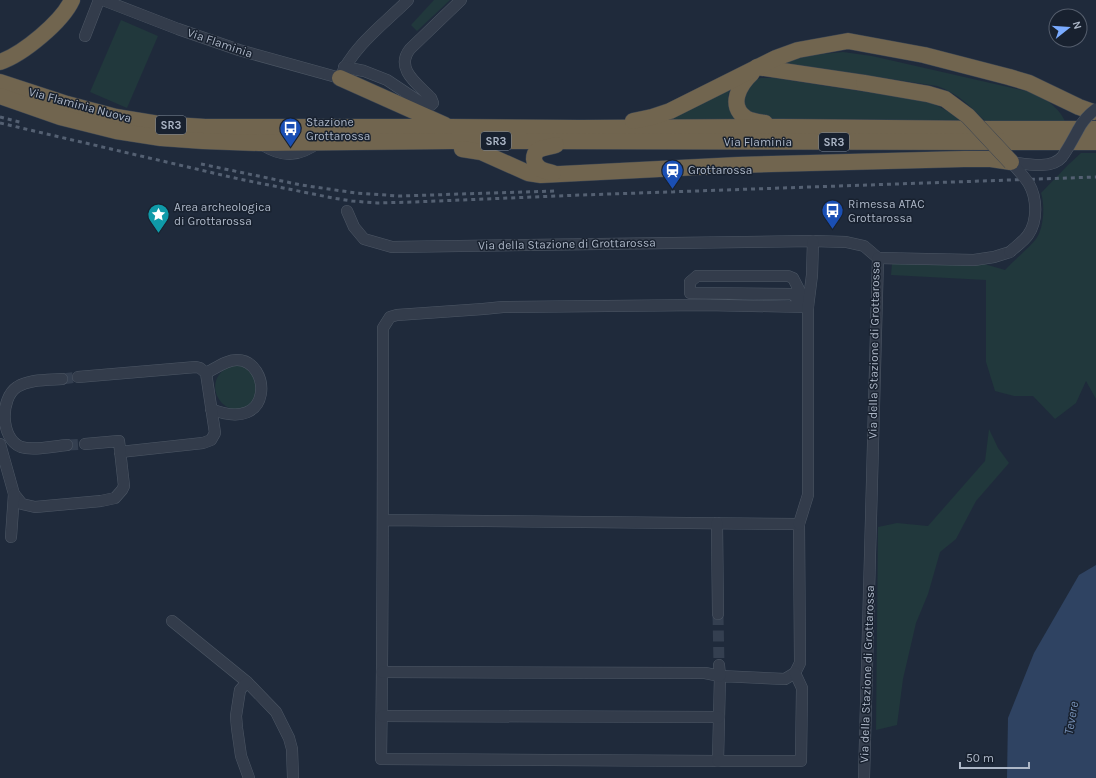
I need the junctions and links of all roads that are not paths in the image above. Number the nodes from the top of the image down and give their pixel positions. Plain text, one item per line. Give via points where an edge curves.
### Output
1 (72, 0) edge
2 (99, 0) edge
3 (103, 0) edge
4 (408, 0) edge
5 (461, 0) edge
6 (85, 36) dead end
7 (0, 62) edge
8 (757, 67) junction
9 (342, 72) junction
10 (0, 82) edge
11 (0, 96) edge
12 (0, 103) edge
13 (1094, 111) edge
14 (60, 117) junction
15 (450, 127) junction
16 (784, 127) junction
17 (1096, 129) edge
18 (576, 135) junction
19 (419, 141) junction
20 (1096, 142) edge
21 (1011, 162) junction
22 (558, 174) junction
23 (347, 211) dead end
24 (813, 241) junction
25 (878, 258) junction
26 (808, 307) junction
27 (206, 373) junction
28 (78, 378) tunnel mouth
29 (62, 379) tunnel mouth
30 (211, 409) junction
31 (0, 444) edge
32 (85, 444) tunnel mouth
33 (67, 445) tunnel mouth
34 (120, 452) junction
35 (14, 494) junction
36 (383, 520) junction
37 (717, 523) junction
38 (799, 524) junction
39 (12, 537) dead end
40 (718, 614) tunnel mouth
41 (172, 621) dead end
42 (720, 671) junction
43 (382, 672) junction
44 (795, 673) junction
45 (246, 682) junction
46 (382, 716) junction
47 (719, 717) junction
48 (718, 762) junction
49 (249, 778) edge
50 (293, 778) edge
51 (864, 778) edge

1 - 7 highway via 41,37
2 - 6 street
3 - 9 street, Via Flaminia via 258,56
4 - 9 street via 357,50
5 - 9 street, Via Flaminia via 410,49 405,58 410,77 431,98 431,105 424,104 387,80 364,71
8 - 13 highway via 798,50 848,41 924,55 1009,77
8 - 16 highway via 738,90 739,110 748,119
8 - 18 highway via 670,111
8 - 21 highway, bridge via 864,83 944,99 968,116
9 - 15 highway
10 - 15 highway, Via Flaminia Nuova / SR3 via 104,114 176,126
11 - 14 highway, Via Flaminia Nuova / SR3
12 - 14 highway
13 - 21 street, bridge via 1084,120 1058,161 1039,165
14 - 19 highway, Via Flaminia Nuova / SR3 via 116,131 203,142
15 - 18 highway, Via Flaminia / SR3
16 - 17 highway, Via Flaminia / SR3
16 - 18 highway, Via Flaminia / SR3
18 - 19 highway, Via Flaminia / SR3
18 - 20 highway, Via Flaminia / SR3
18 - 22 highway via 539,150 534,156 535,165 539,169
19 - 22 highway via 481,152 536,175
21 - 22 highway via 964,159 738,165
21 - 25 street, bridge via 1029,183 1035,212 1029,234 1010,252 974,260
23 - 24 street, Via della Stazione di Grottarossa via 354,227 364,239 392,247
24 - 25 street, Via della Stazione di Grottarossa via 846,242 864,246
24 - 26 street
25 - 51 street, Via della Stazione di Grottarossa
26 - 26 street via 792,294 690,293 690,282 697,276 788,276 793,278
26 - 36 street via 503,307 390,317 383,328
26 - 38 street via 808,495
27 - 28 street via 196,367
27 - 30 street
27 - 30 street via 230,361 239,360 254,368 262,390 260,401 254,408 245,412 235,415
29 - 33 street via 36,381 18,386 9,394 4,418 10,437 19,446 33,448
30 - 34 street via 215,433 211,440
31 - 35 street
32 - 34 street via 119,441
34 - 35 street via 124,486 115,498 35,507 22,504
35 - 39 street
36 - 37 street
36 - 43 street
37 - 38 street
37 - 40 street
38 - 44 street via 800,663
41 - 45 street
42 - 43 street
42 - 44 street via 786,679
42 - 47 street
43 - 46 street
44 - 48 street via 802,688 801,762
45 - 49 street via 240,690 236,716 241,756
45 - 50 street via 269,703 285,728 292,749
46 - 47 street
46 - 48 street via 381,760
47 - 48 street

